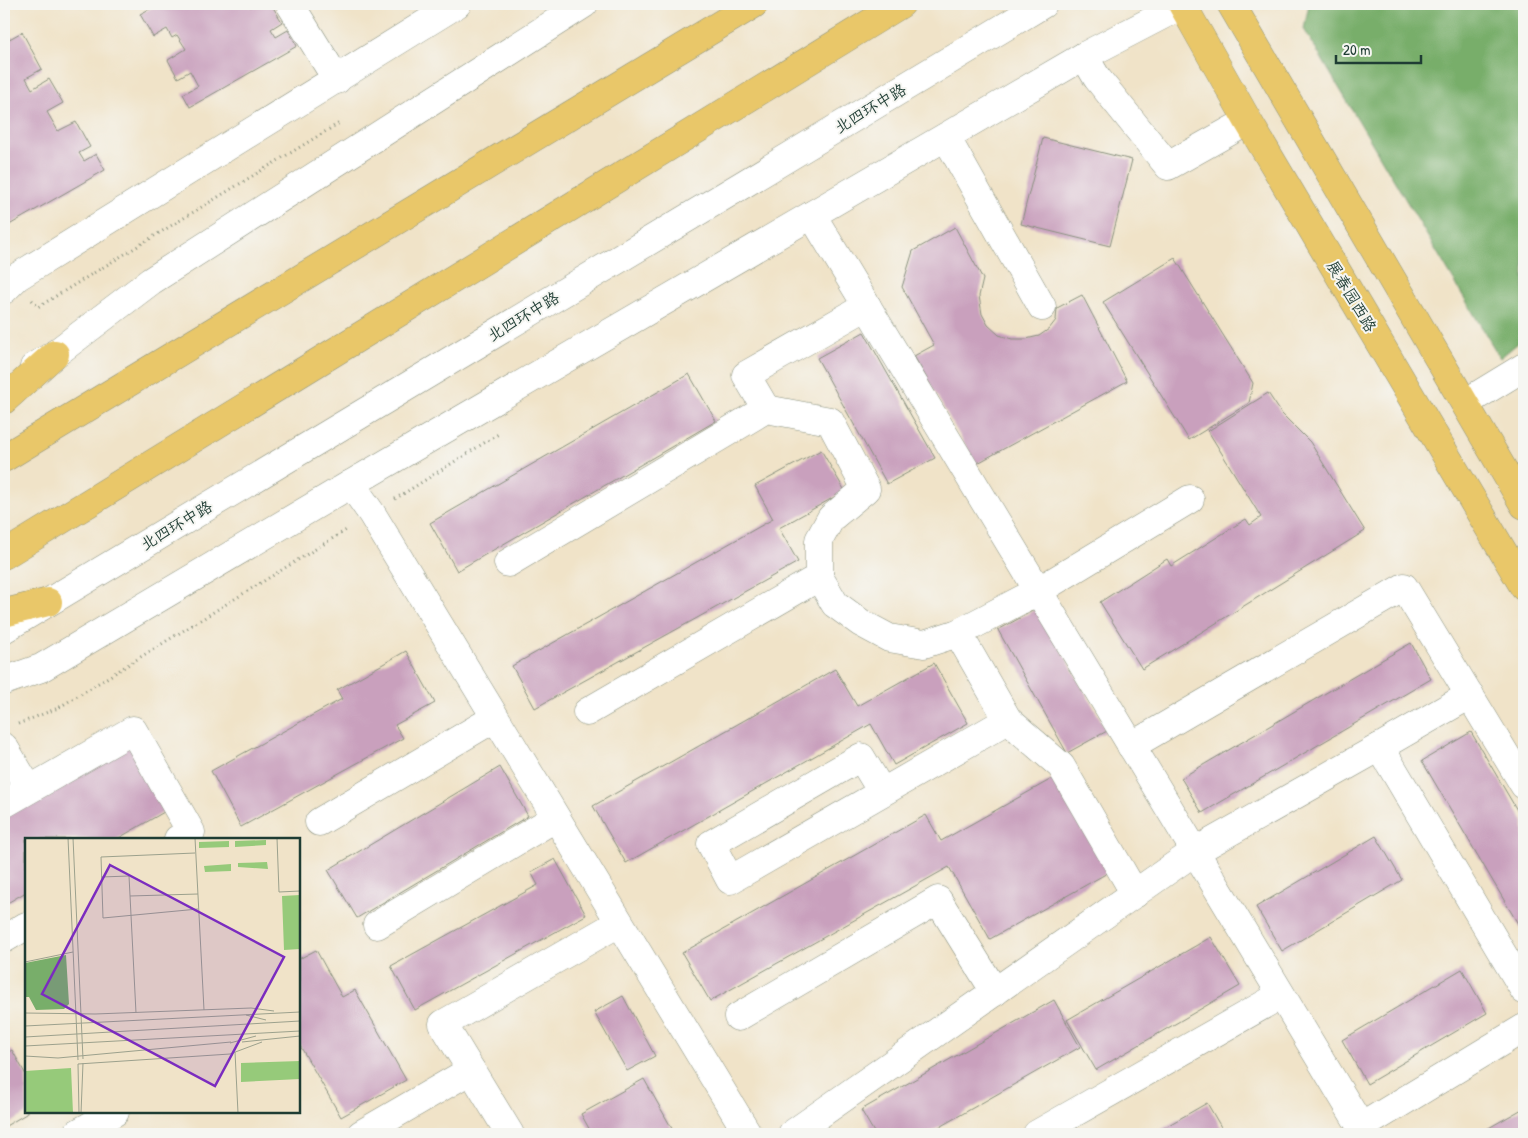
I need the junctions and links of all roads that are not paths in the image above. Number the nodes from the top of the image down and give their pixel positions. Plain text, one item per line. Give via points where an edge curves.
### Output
1 (290, 4) edge
2 (457, 4) edge
3 (584, 4) edge
4 (754, 4) edge
5 (900, 4) edge
6 (1043, 4) edge
7 (1183, 4) edge
8 (1231, 4) edge
9 (1084, 56) junction
10 (337, 80) junction
11 (1248, 121) junction
12 (946, 137) junction
13 (812, 215) junction
14 (4, 290) edge
15 (867, 306) junction
16 (1042, 307) dead end
17 (55, 354) junction
18 (1524, 367) edge
19 (4, 385) edge
20 (4, 400) edge
21 (1465, 403) junction
22 (766, 409) junction
23 (4, 458) edge
24 (351, 484) junction
25 (1190, 499) dead end
26 (1524, 504) edge
27 (4, 555) edge
28 (508, 563) dead end
29 (819, 577) junction
30 (1524, 586) edge
31 (1038, 591) junction
32 (48, 602) junction
33 (4, 613) edge
34 (4, 629) edge
35 (958, 633) junction
36 (4, 681) edge
37 (1470, 695) junction
38 (587, 712) dead end
39 (495, 718) junction
40 (1008, 720) junction
41 (1131, 746) junction
42 (4, 747) edge
43 (1380, 747) junction
44 (1524, 785) edge
45 (29, 789) junction
46 (882, 792) junction
47 (4, 804) edge
48 (555, 818) junction
49 (319, 822) dead end
50 (180, 838) edge
51 (1194, 852) junction
52 (1135, 894) junction
53 (619, 923) junction
54 (377, 925) dead end
55 (25, 927) edge
56 (4, 939) edge
57 (1524, 990) edge
58 (995, 992) junction
59 (1281, 995) junction
60 (738, 1017) dead end
61 (1524, 1028) edge
62 (471, 1070) junction
63 (113, 1113) edge
64 (1356, 1131) edge
65 (76, 1134) edge
66 (361, 1134) edge
67 (510, 1134) edge
68 (748, 1134) edge
69 (792, 1134) edge
70 (1037, 1134) edge

1 - 10 street
2 - 10 street
3 - 17 street via 151,281
4 - 23 main road
5 - 27 main road
6 - 32 street, 北四环中路
7 - 9 street
7 - 11 main road, 展春园西路
8 - 21 main road
9 - 11 street via 1097,78 1168,166
9 - 12 street
10 - 14 street via 17,277
11 - 30 main road, 展春园西路
12 - 13 street
12 - 16 street
13 - 15 street
13 - 24 street
15 - 22 street via 746,374
15 - 31 street
17 - 19 street
17 - 20 main road
18 - 21 street
21 - 26 main road
22 - 28 street
22 - 29 street via 830,421 866,489 831,518 820,540
24 - 36 street via 41,668
24 - 39 street
25 - 31 street
29 - 35 street via 835,604 889,638 924,644
29 - 38 street
31 - 35 street
31 - 41 street
32 - 33 main road
32 - 34 street, 北四环中路
35 - 40 street
37 - 41 street via 1404,588
37 - 43 street
37 - 44 street
39 - 48 street
39 - 49 street
40 - 46 street
40 - 52 street via 1062,766
41 - 51 street
42 - 45 street
43 - 51 street
43 - 57 street
45 - 47 street
45 - 50 street via 132,730 191,832
46 - 46 street via 730,880 711,844 862,757
48 - 53 street
48 - 54 street
51 - 52 street
51 - 59 street
52 - 58 street
53 - 62 street via 443,1024
53 - 68 street
55 - 56 street
58 - 60 street via 938,900
58 - 69 street
59 - 64 street
59 - 70 street
61 - 64 street
62 - 66 street
62 - 67 street
63 - 65 street

